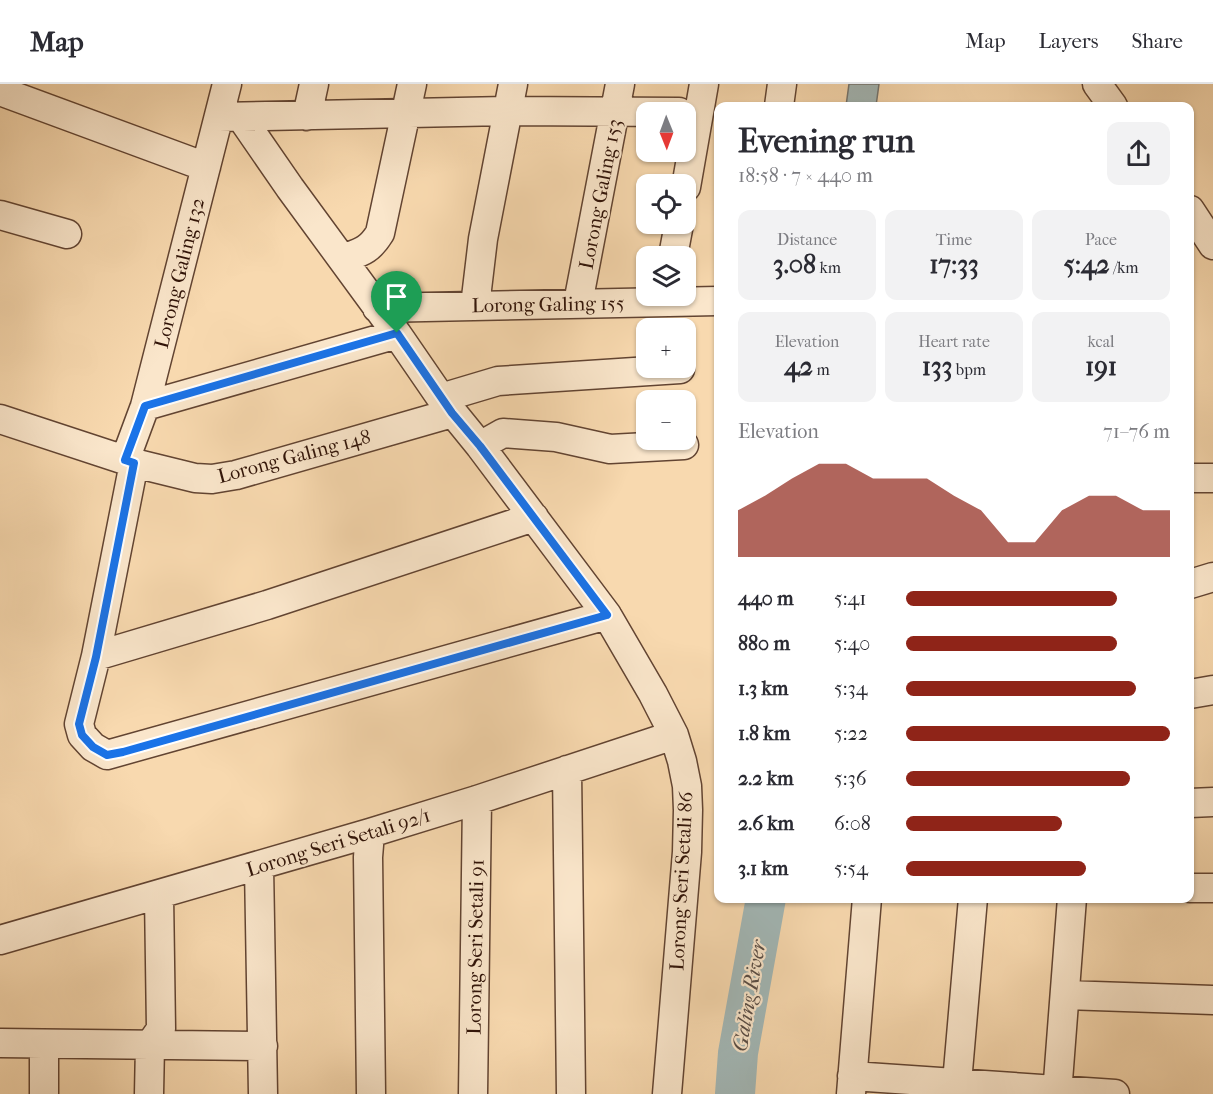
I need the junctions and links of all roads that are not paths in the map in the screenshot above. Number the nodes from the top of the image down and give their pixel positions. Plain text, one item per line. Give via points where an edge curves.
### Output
1 (226, 84) edge
2 (314, 84) edge
3 (412, 84) edge
4 (513, 84) edge
5 (704, 84) edge
6 (782, 84) edge
7 (1097, 84) edge
8 (0, 91) edge
9 (618, 98) edge
10 (639, 102) edge
11 (780, 102) edge
12 (1110, 102) edge
13 (696, 110) edge
14 (506, 111) junction
15 (405, 113) junction
16 (307, 116) junction
17 (230, 117) junction
18 (206, 167) junction
19 (1196, 211) edge
20 (0, 214) edge
21 (67, 234) dead end
22 (1213, 245) edge
23 (342, 259) junction
24 (636, 300) edge
25 (696, 300) edge
26 (714, 301) edge
27 (578, 303) junction
28 (475, 306) junction
29 (377, 308) junction
30 (397, 333) junction
31 (636, 372) edge
32 (447, 405) junction
33 (145, 406) junction
34 (0, 419) edge
35 (480, 446) junction
36 (636, 448) edge
37 (129, 462) junction
38 (1194, 478) edge
39 (1213, 478) edge
40 (534, 517) junction
41 (1213, 578) edge
42 (1194, 583) edge
43 (607, 615) junction
44 (96, 657) junction
45 (1213, 690) edge
46 (1194, 693) edge
47 (674, 735) junction
48 (567, 771) junction
49 (477, 800) junction
50 (1213, 802) edge
51 (1194, 803) edge
52 (370, 833) junction
53 (259, 866) junction
54 (1194, 888) edge
55 (1213, 888) edge
56 (159, 895) junction
57 (867, 903) edge
58 (973, 903) edge
59 (1072, 903) edge
60 (0, 940) edge
61 (1065, 995) junction
62 (1213, 1000) edge
63 (0, 1043) edge
64 (45, 1044) junction
65 (150, 1045) junction
66 (263, 1046) junction
67 (851, 1085) edge
68 (956, 1089) edge
69 (1057, 1092) edge
70 (44, 1094) edge
71 (149, 1094) edge
72 (263, 1094) edge
73 (371, 1094) edge
74 (473, 1094) edge
75 (571, 1094) edge
76 (667, 1094) edge
77 (1116, 1094) edge

1 - 17 street, Lorong Galing 132
2 - 16 street
3 - 15 street
4 - 14 street
5 - 13 street
6 - 11 street
7 - 12 street
8 - 18 street
9 - 10 street
9 - 14 street
9 - 27 street, Lorong Galing 153
14 - 15 street
14 - 28 street
15 - 16 street
15 - 23 street via 380,233 364,251
16 - 17 street
17 - 18 street, Lorong Galing 132
17 - 23 street, Lorong Seri Setali 86 via 290,188
18 - 33 street, Lorong Galing 132
19 - 22 street
20 - 21 street
23 - 29 street, Lorong Seri Setali 86
24 - 27 street, Lorong Galing 155
25 - 26 street, Lorong Galing 155
27 - 28 street, Lorong Galing 155
28 - 29 street, Lorong Galing 155
29 - 30 street, Lorong Seri Setali 86
30 - 32 street, Lorong Seri Setali 86
30 - 33 street
31 - 32 street, Lorong Galing 148 via 498,381
32 - 35 street, Lorong Seri Setali 86
32 - 37 street, Lorong Galing 148 via 236,475 195,478
33 - 37 street, Lorong Galing 132
34 - 37 street, Lorong Galing 148
35 - 36 street via 503,433 555,437 610,449
35 - 40 street, Lorong Seri Setali 86
37 - 44 street, Lorong Galing 132
38 - 39 street
40 - 43 street, Lorong Seri Setali 86
40 - 44 street
41 - 42 street
43 - 44 street, Lorong Galing 132 via 107,755 82,735 79,724
43 - 47 street, Lorong Seri Setali 86
45 - 46 street
47 - 48 street, Lorong Seri Setali 92/1
47 - 76 street, Lorong Seri Setali 86 via 688,810
48 - 49 street, Lorong Seri Setali 92/1
48 - 75 street
49 - 52 street, Lorong Seri Setali 92/1
49 - 74 street, Lorong Seri Setali 91
50 - 51 street
52 - 53 street, Lorong Seri Setali 92/1
52 - 73 street
53 - 56 street, Lorong Seri Setali 92/1
53 - 66 street
54 - 55 street
56 - 60 street, Lorong Seri Setali 92/1
56 - 65 street via 161,1029
57 - 67 street
58 - 68 street
59 - 61 street
61 - 62 street
61 - 69 street
63 - 64 street
64 - 65 street
64 - 70 street
65 - 66 street
65 - 71 street
66 - 72 street
67 - 68 street
68 - 69 street
69 - 77 street

